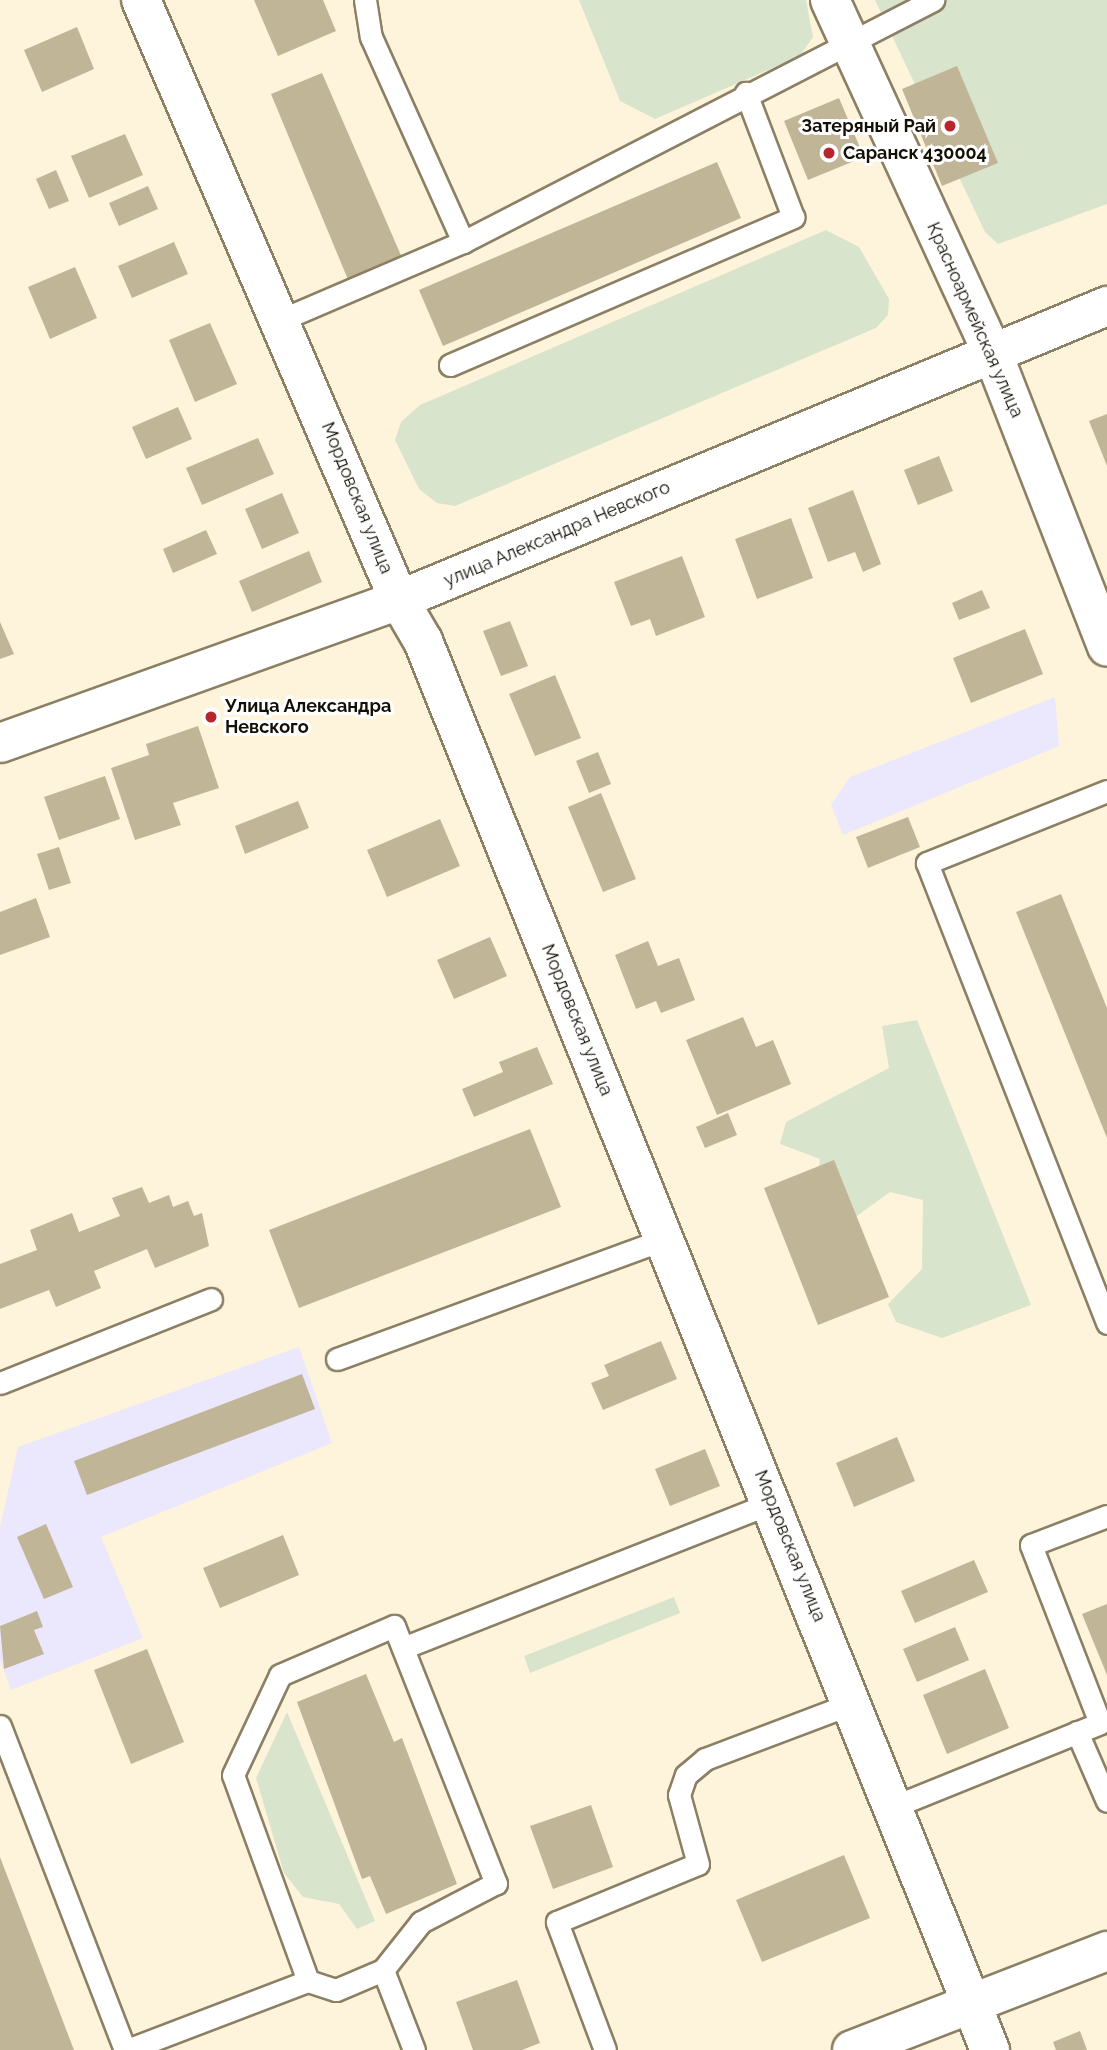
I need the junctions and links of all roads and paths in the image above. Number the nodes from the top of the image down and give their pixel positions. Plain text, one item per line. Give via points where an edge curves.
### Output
1 (141, 0) edge
2 (365, 0) edge
3 (830, 0) edge
4 (933, 0) edge
5 (848, 39) junction
6 (746, 93) junction
7 (463, 242) junction
8 (1107, 306) edge
9 (283, 319) junction
10 (993, 354) junction
11 (450, 365) dead end
12 (399, 600) junction
13 (1107, 647) edge
14 (0, 743) edge
15 (1107, 791) edge
16 (665, 1239) junction
17 (211, 1299) dead end
18 (1107, 1323) edge
19 (337, 1359) dead end
20 (0, 1383) edge
21 (772, 1503) junction
22 (1107, 1516) edge
23 (403, 1648) junction
24 (853, 1703) junction
25 (0, 1726) edge
26 (1077, 1732) junction
27 (1107, 1801) edge
28 (895, 1805) junction
29 (1107, 1951) edge
30 (383, 1970) junction
31 (308, 1981) junction
32 (975, 2003) junction
33 (126, 2050) edge
34 (414, 2050) edge
35 (606, 2050) edge
36 (852, 2050) edge
37 (990, 2050) edge

1 - 9 street, Мордовская улица
2 - 7 lane via 371,37
3 - 5 street, Красноармейская улица
4 - 5 lane
5 - 6 lane
5 - 10 street, Красноармейская улица
6 - 7 lane
6 - 11 lane via 793,217
7 - 9 lane
8 - 10 street, улица Александра Невского
9 - 12 street, Мордовская улица
10 - 12 street, улица Александра Невского
10 - 13 street, Красноармейская улица
12 - 14 street, улица Александра Невского
12 - 16 street, Мордовская улица via 423,641
15 - 18 lane via 926,863
16 - 19 lane
16 - 21 street, Мордовская улица
17 - 20 lane
21 - 23 lane
21 - 24 street, Мордовская улица
22 - 26 lane via 1031,1545 1100,1723
23 - 30 lane via 496,1884 421,1922
23 - 31 lane via 394,1626 280,1675 233,1775
24 - 28 street, Мордовская улица
24 - 35 lane via 705,1759 686,1775 679,1795 698,1864 557,1922
25 - 33 lane
26 - 27 lane
26 - 28 lane
28 - 32 street, Мордовская улица
29 - 32 street
30 - 31 lane via 336,1990
30 - 34 lane
31 - 33 lane
32 - 36 street
32 - 37 street, Мордовская улица

